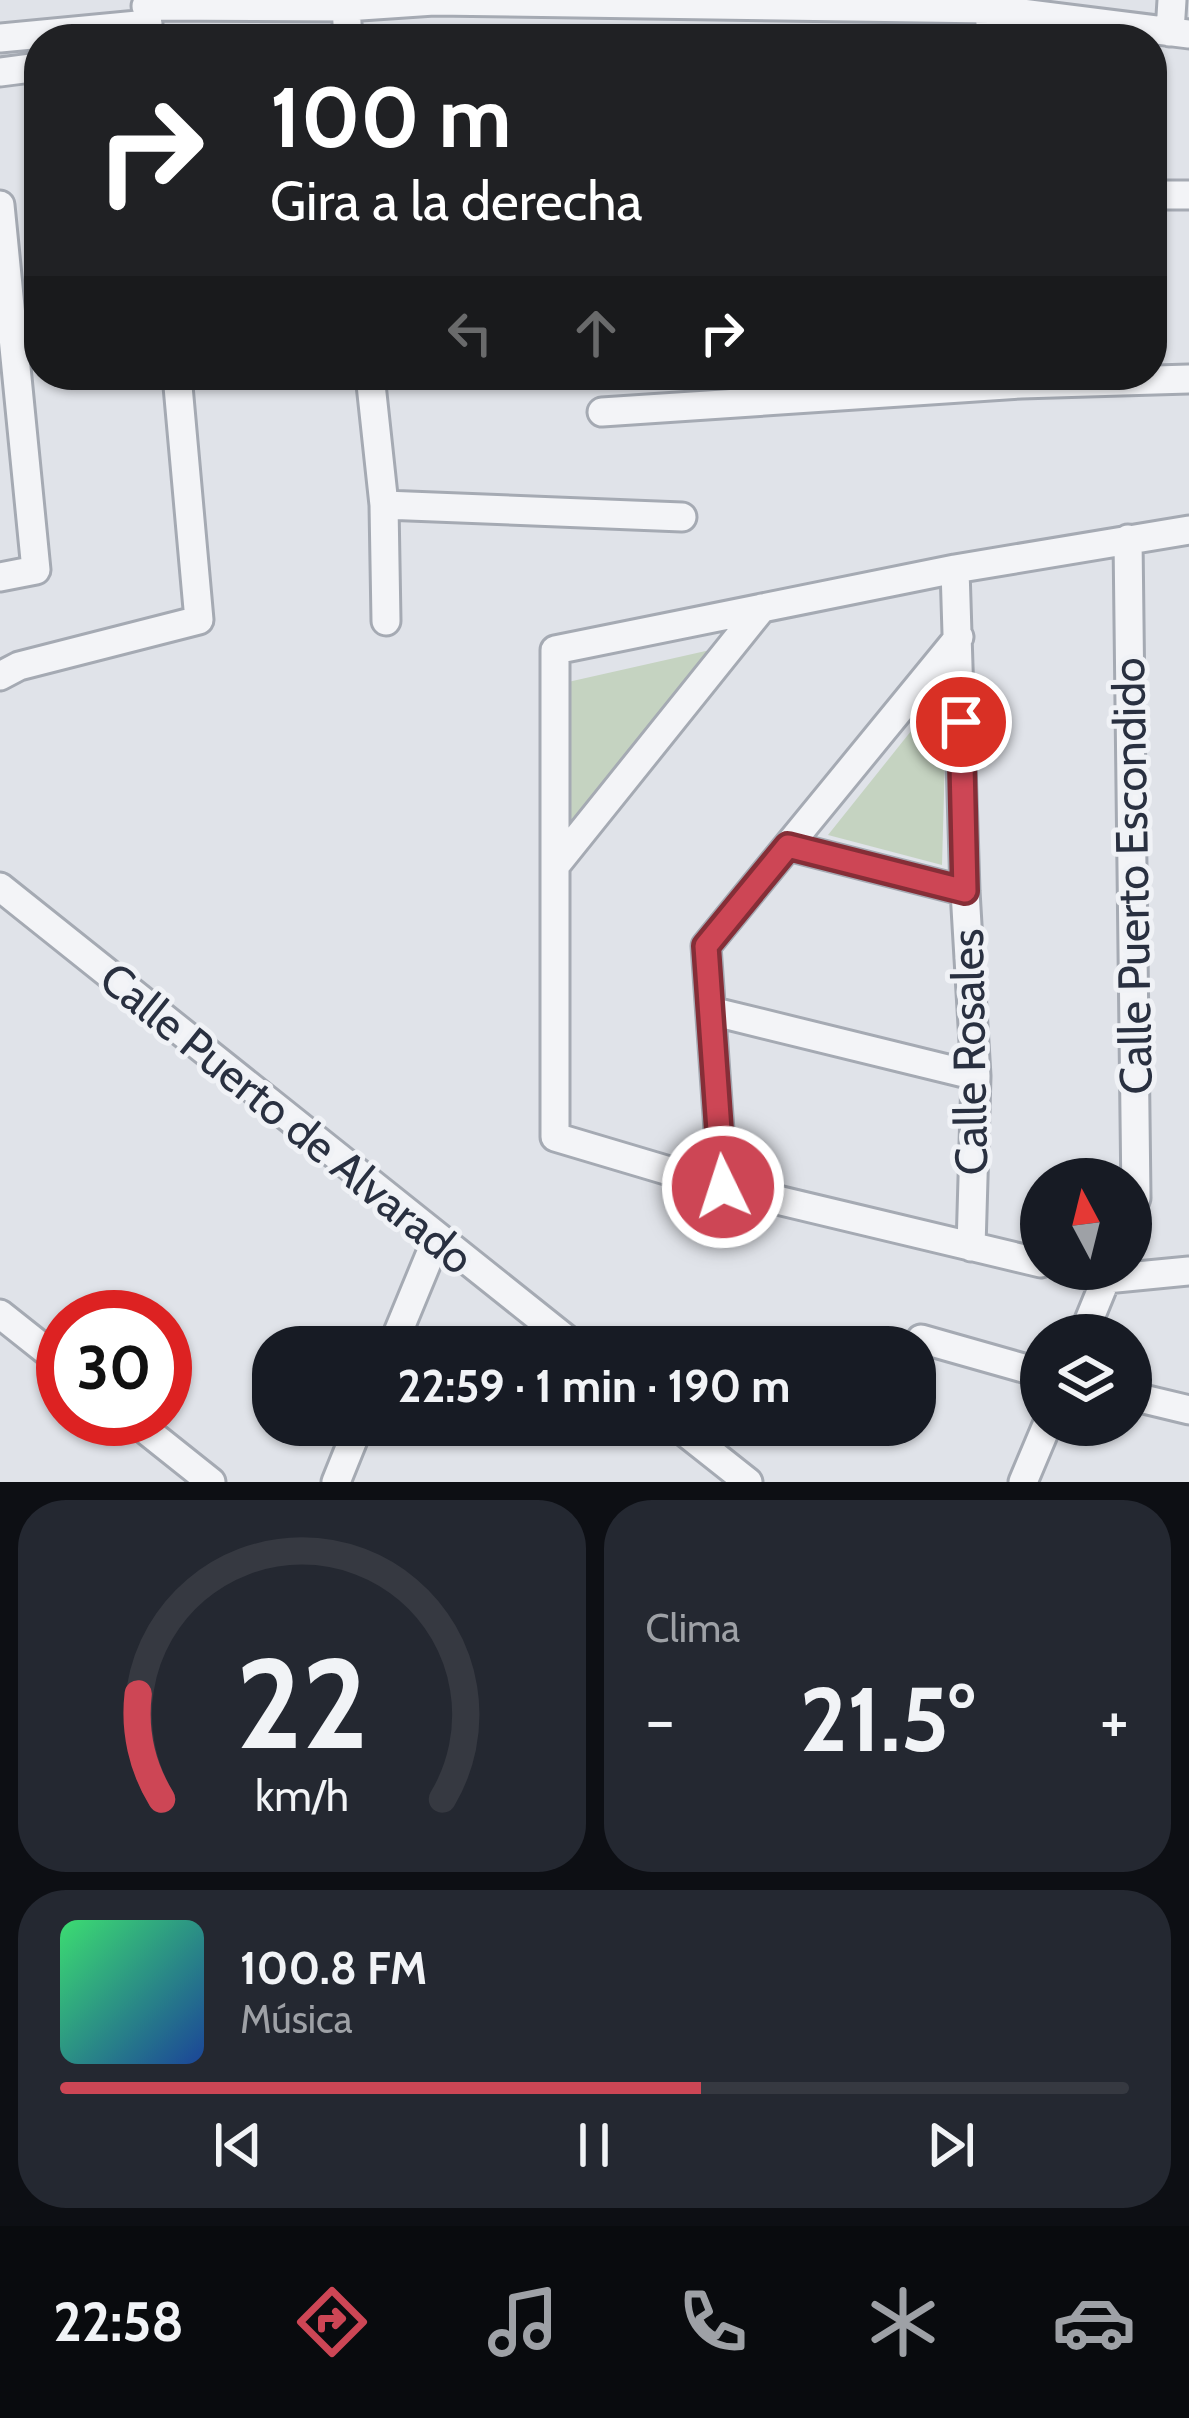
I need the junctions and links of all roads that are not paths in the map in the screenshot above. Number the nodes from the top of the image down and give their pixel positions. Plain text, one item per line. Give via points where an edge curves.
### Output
1 (434, 0) edge
2 (1172, 0) edge
3 (988, 4) edge
4 (346, 7) junction
5 (147, 17) edge
6 (98, 24) edge
7 (347, 24) edge
8 (1120, 24) edge
9 (1179, 33) edge
10 (0, 205) edge
11 (178, 390) edge
12 (372, 390) edge
13 (876, 390) edge
14 (602, 412) dead end
15 (383, 505) junction
16 (682, 517) dead end
17 (1189, 530) edge
18 (1128, 539) junction
19 (955, 569) junction
20 (0, 577) edge
21 (762, 608) junction
22 (386, 621) dead end
23 (959, 637) junction
24 (10, 671) edge
25 (788, 846) junction
26 (556, 866) junction
27 (0, 887) edge
28 (965, 891) junction
29 (711, 1011) junction
30 (976, 1076) junction
31 (1136, 1158) edge
32 (723, 1187) junction
33 (437, 1238) junction
34 (971, 1247) junction
35 (1020, 1258) edge
36 (1189, 1271) edge
37 (1152, 1272) edge
38 (0, 1314) edge
39 (401, 1326) edge
40 (549, 1326) edge
41 (36, 1343) edge
42 (936, 1343) edge
43 (1020, 1367) edge
44 (1152, 1401) edge
45 (1189, 1410) edge
46 (166, 1446) edge
47 (351, 1446) edge
48 (703, 1446) edge
49 (1038, 1446) edge
50 (211, 1482) edge
51 (336, 1482) edge
52 (748, 1482) edge
53 (1023, 1482) edge

1 - 3 street
1 - 4 street
2 - 9 street
3 - 8 street
4 - 5 street
4 - 7 street
5 - 6 street
10 - 20 street via 36,570
11 - 24 street via 199,620
12 - 15 street
13 - 14 street
15 - 16 street
15 - 22 street
17 - 18 street
18 - 19 street
18 - 31 street, Calle Puerto Escondido
19 - 21 street
19 - 23 street, Calle Rosales
21 - 26 street
21 - 26 street via 555,650
23 - 25 street
23 - 28 street, Calle Rosales
25 - 28 street
25 - 29 street via 706,946
26 - 32 street via 555,1137
27 - 33 street, Calle Puerto de Alvarado
28 - 30 street, Calle Rosales
29 - 30 street
29 - 32 street
30 - 34 street, Calle Rosales
32 - 34 street
33 - 39 street
33 - 40 street, Calle Puerto de Alvarado
34 - 35 street
36 - 37 street
38 - 41 street
42 - 43 street
44 - 45 street
46 - 50 street
47 - 51 street
48 - 52 street
49 - 53 street

